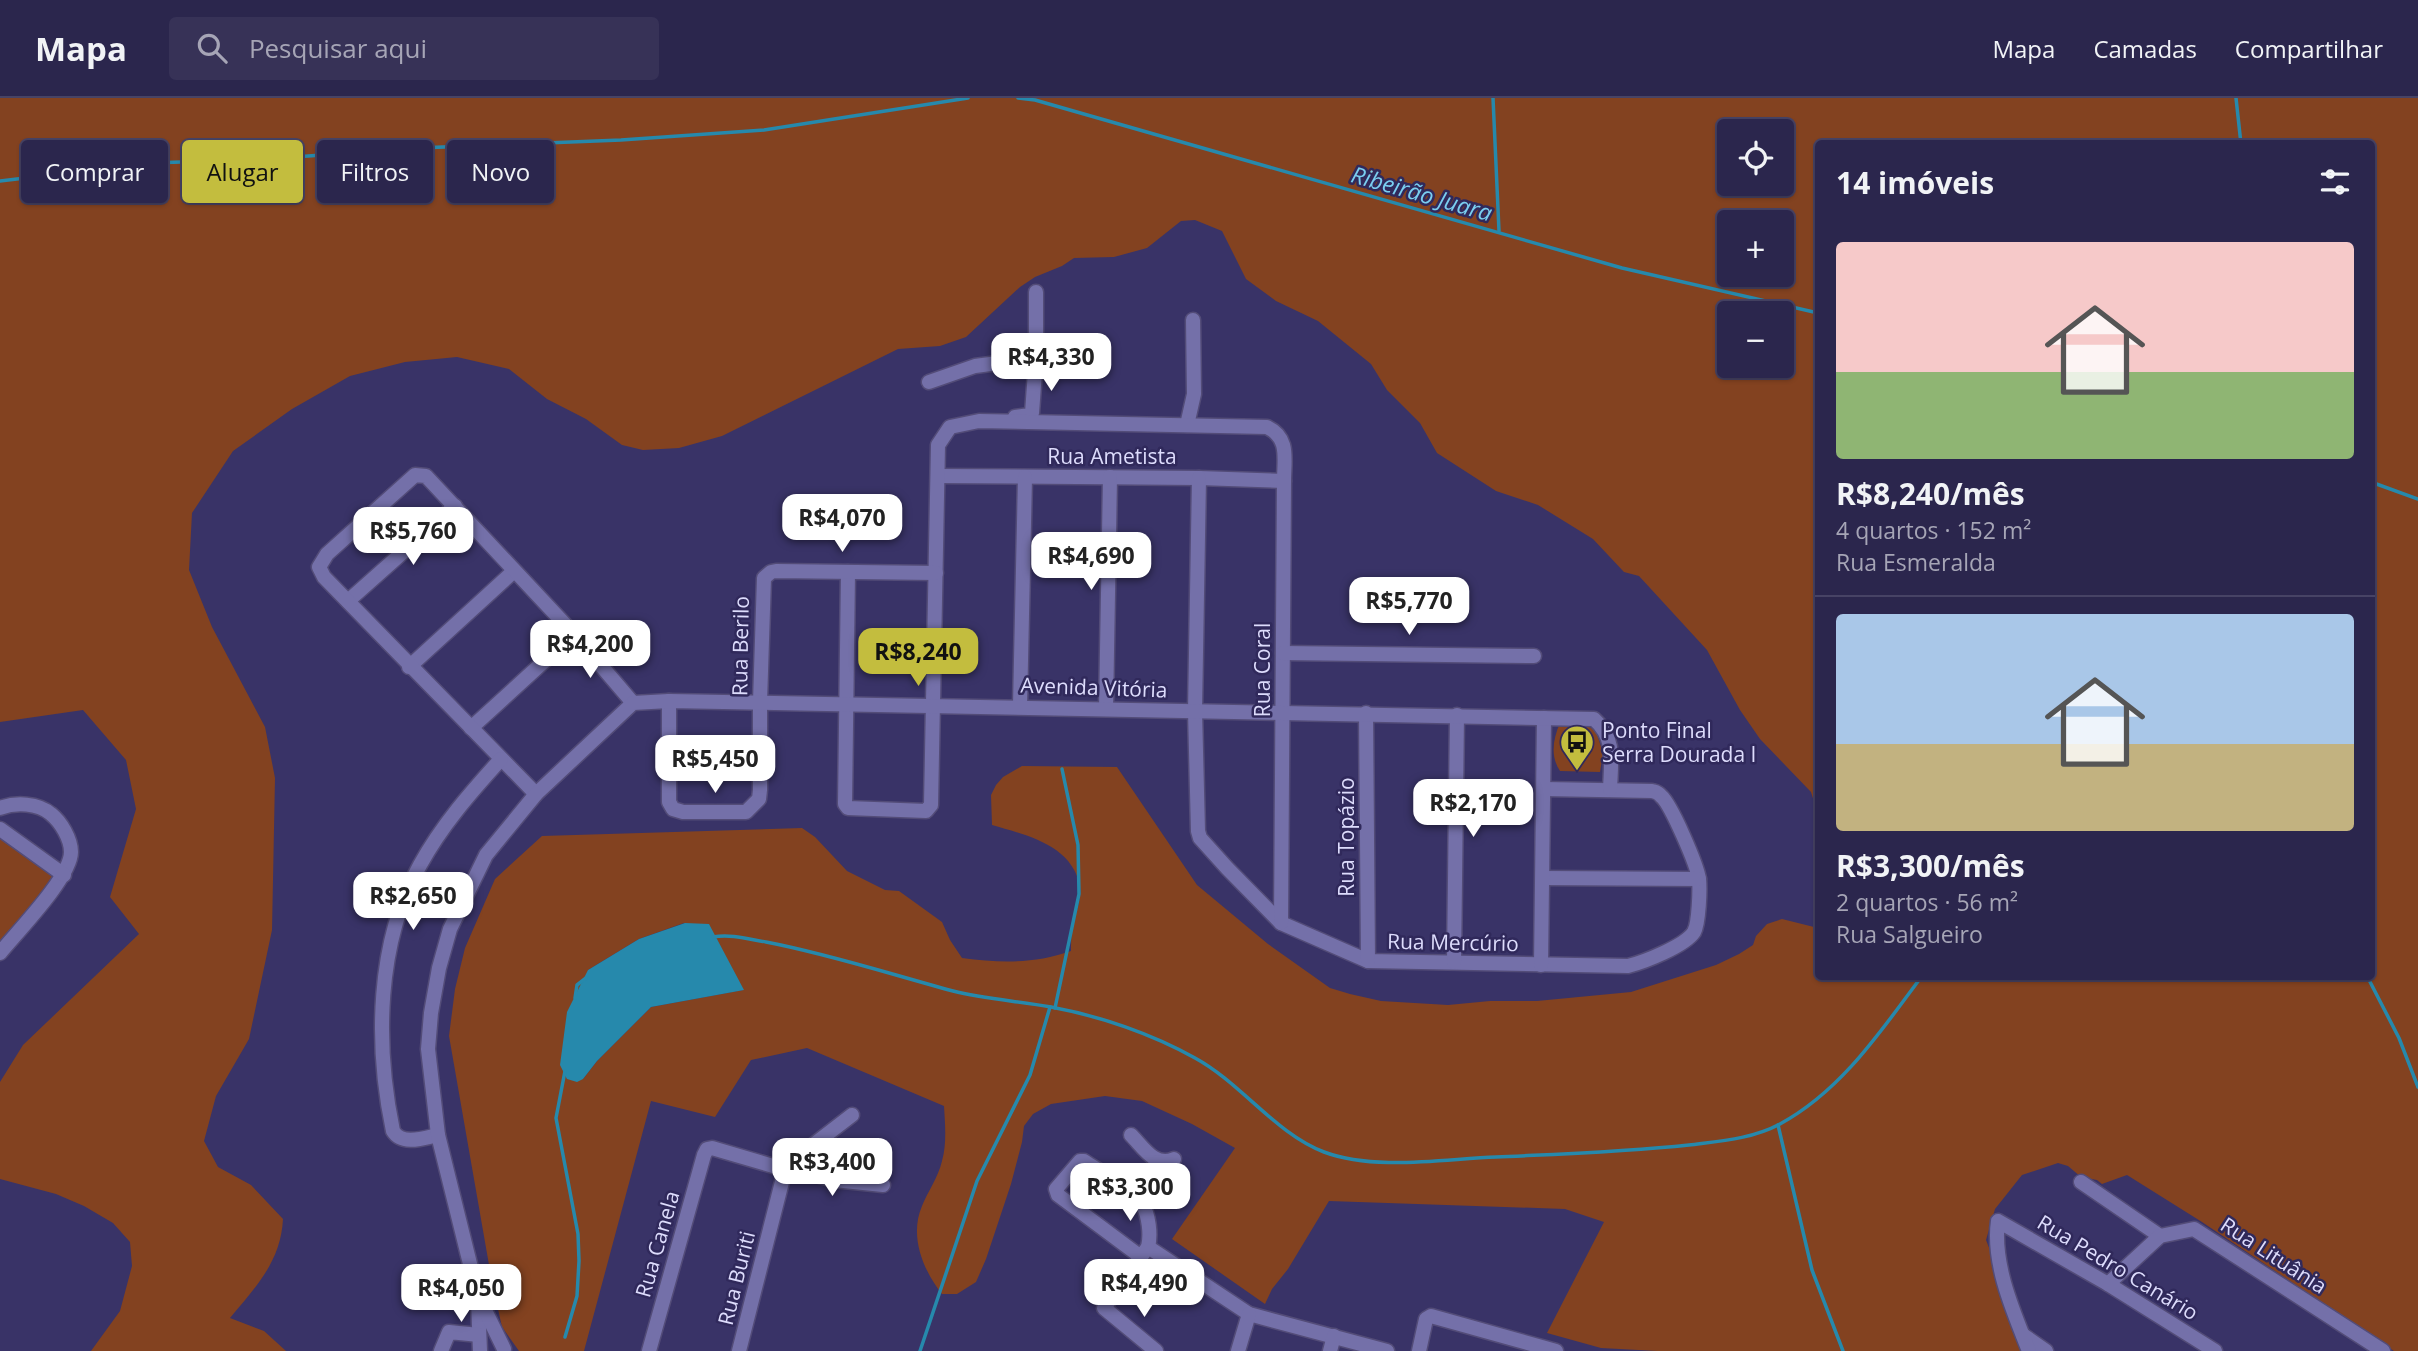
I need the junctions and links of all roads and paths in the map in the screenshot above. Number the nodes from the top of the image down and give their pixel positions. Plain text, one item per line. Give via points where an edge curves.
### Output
1 (1036, 292) dead end
2 (1193, 320) dead end
3 (1036, 358) junction
4 (929, 382) dead end
5 (979, 421) junction
6 (1187, 425) junction
7 (939, 476) junction
8 (1025, 477) junction
9 (1110, 477) junction
10 (1199, 478) junction
11 (1284, 481) junction
12 (455, 506) junction
13 (514, 571) junction
14 (848, 572) junction
15 (936, 573) junction
16 (348, 601) junction
17 (574, 634) junction
18 (1283, 653) junction
19 (1534, 656) dead end
20 (409, 667) junction
21 (669, 701) junction
22 (760, 702) junction
23 (633, 703) junction
24 (848, 703) junction
25 (933, 705) junction
26 (1020, 706) junction
27 (1106, 709) junction
28 (1195, 711) junction
29 (1283, 712) junction
30 (1366, 713) junction
31 (1457, 715) junction
32 (1544, 718) junction
33 (471, 727) junction
34 (501, 759) junction
35 (1544, 789) junction
36 (1610, 789) junction
37 (536, 794) junction
38 (0, 797) edge
39 (0, 808) edge
40 (51, 814) junction
41 (0, 829) edge
42 (64, 875) junction
43 (1543, 878) junction
44 (1699, 879) junction
45 (1281, 923) junction
46 (0, 953) edge
47 (1368, 961) junction
48 (1454, 962) junction
49 (1541, 965) junction
50 (852, 1115) dead end
51 (438, 1135) junction
52 (1131, 1135) dead end
53 (1174, 1159) dead end
54 (1158, 1161) junction
55 (783, 1172) junction
56 (2081, 1182) dead end
57 (883, 1185) dead end
58 (1132, 1194) junction
59 (2161, 1236) junction
60 (1145, 1252) junction
61 (2108, 1284) junction
62 (478, 1296) junction
63 (1249, 1314) junction
64 (479, 1335) junction
65 (2023, 1335) junction
66 (1332, 1344) edge
67 (507, 1350) edge
68 (441, 1351) edge
69 (483, 1351) edge
70 (649, 1351) edge
71 (739, 1351) edge
72 (1156, 1351) edge
73 (1238, 1351) edge
74 (1387, 1351) edge
75 (1419, 1351) edge
76 (1556, 1351) edge
77 (2029, 1351) edge
78 (2046, 1351) edge
79 (2215, 1351) edge
80 (2383, 1351) edge

1 - 3 street
2 - 6 street via 1194,394
3 - 4 street via 975,366
3 - 5 street via 1031,414
5 - 6 street
5 - 7 street via 950,427 938,444
6 - 11 street, Rua Coral via 1267,427 1276,432 1283,440
7 - 8 street, Rua Ametista
7 - 15 street
8 - 9 street, Rua Ametista
8 - 26 street
9 - 10 street, Rua Ametista
9 - 27 street
10 - 11 street, Rua Ametista
10 - 28 street
11 - 18 street, Rua Coral
12 - 13 street
12 - 16 street
12 - 16 street via 426,476 415,475 321,561 318,569
13 - 17 street
13 - 20 street
14 - 15 street
14 - 22 street, Rua Berilo via 776,571 764,578
14 - 24 street
15 - 25 street
16 - 20 street
17 - 23 street
17 - 33 street
18 - 19 street
18 - 29 street, Rua Coral
20 - 33 street
21 - 22 street, Avenida Vitória
21 - 22 street, Rua Berilo via 669,802 676,811 735,814 751,810 759,799
21 - 23 street, Avenida Vitória
22 - 24 street, Avenida Vitória
23 - 37 street
24 - 25 street, Avenida Vitória
24 - 25 street via 845,804 852,809 922,812 931,805
25 - 26 street, Avenida Vitória
26 - 27 street, Avenida Vitória
27 - 28 street, Avenida Vitória
28 - 29 street, Avenida Vitória
28 - 45 street, Rua Mercúrio via 1200,838
29 - 30 street, Avenida Vitória
29 - 45 street, Rua Coral
30 - 31 street, Avenida Vitória
30 - 47 street, Rua Topázio
31 - 32 street, Avenida Vitória
31 - 48 street
32 - 35 street
32 - 36 street, Avenida Vitória via 1594,719 1603,727 1611,749
33 - 34 street
34 - 37 street
34 - 51 street via 462,803 419,866 404,898 389,958 382,1050 393,1131 402,1139
35 - 36 street
35 - 43 street
36 - 44 street via 1659,793 1664,798
37 - 51 street via 486,855 450,929 431,1013 429,1049
38 - 40 street via 37,800
39 - 40 street via 20,803
40 - 42 street via 71,849
41 - 42 street
42 - 46 street
43 - 44 street
43 - 49 street
44 - 49 street, Rua Mercúrio via 1695,930 1657,956 1628,966
45 - 47 street, Rua Mercúrio
47 - 48 street, Rua Mercúrio
48 - 49 street, Rua Mercúrio
50 - 55 street
51 - 62 street
52 - 54 street
53 - 54 street
54 - 58 street
55 - 57 street
55 - 70 street, Rua Canela via 707,1149
55 - 71 street, Rua Buriti
56 - 59 street
58 - 60 street via 1143,1205 1151,1236
58 - 60 street via 1084,1161 1056,1189 1058,1195
59 - 61 street
59 - 80 street, Rua Lituânia via 2187,1229 2199,1231
60 - 63 street
60 - 72 street via 1104,1307
61 - 65 street, Rua Pedro Canário via 1998,1221 2002,1270
61 - 79 street, Rua Pedro Canário
62 - 64 street
62 - 67 street
63 - 66 street
63 - 73 street
64 - 68 street via 449,1332
64 - 69 street
65 - 77 street
65 - 78 street
66 - 74 street
67 - 69 street
75 - 76 street via 1426,1319 1431,1316

